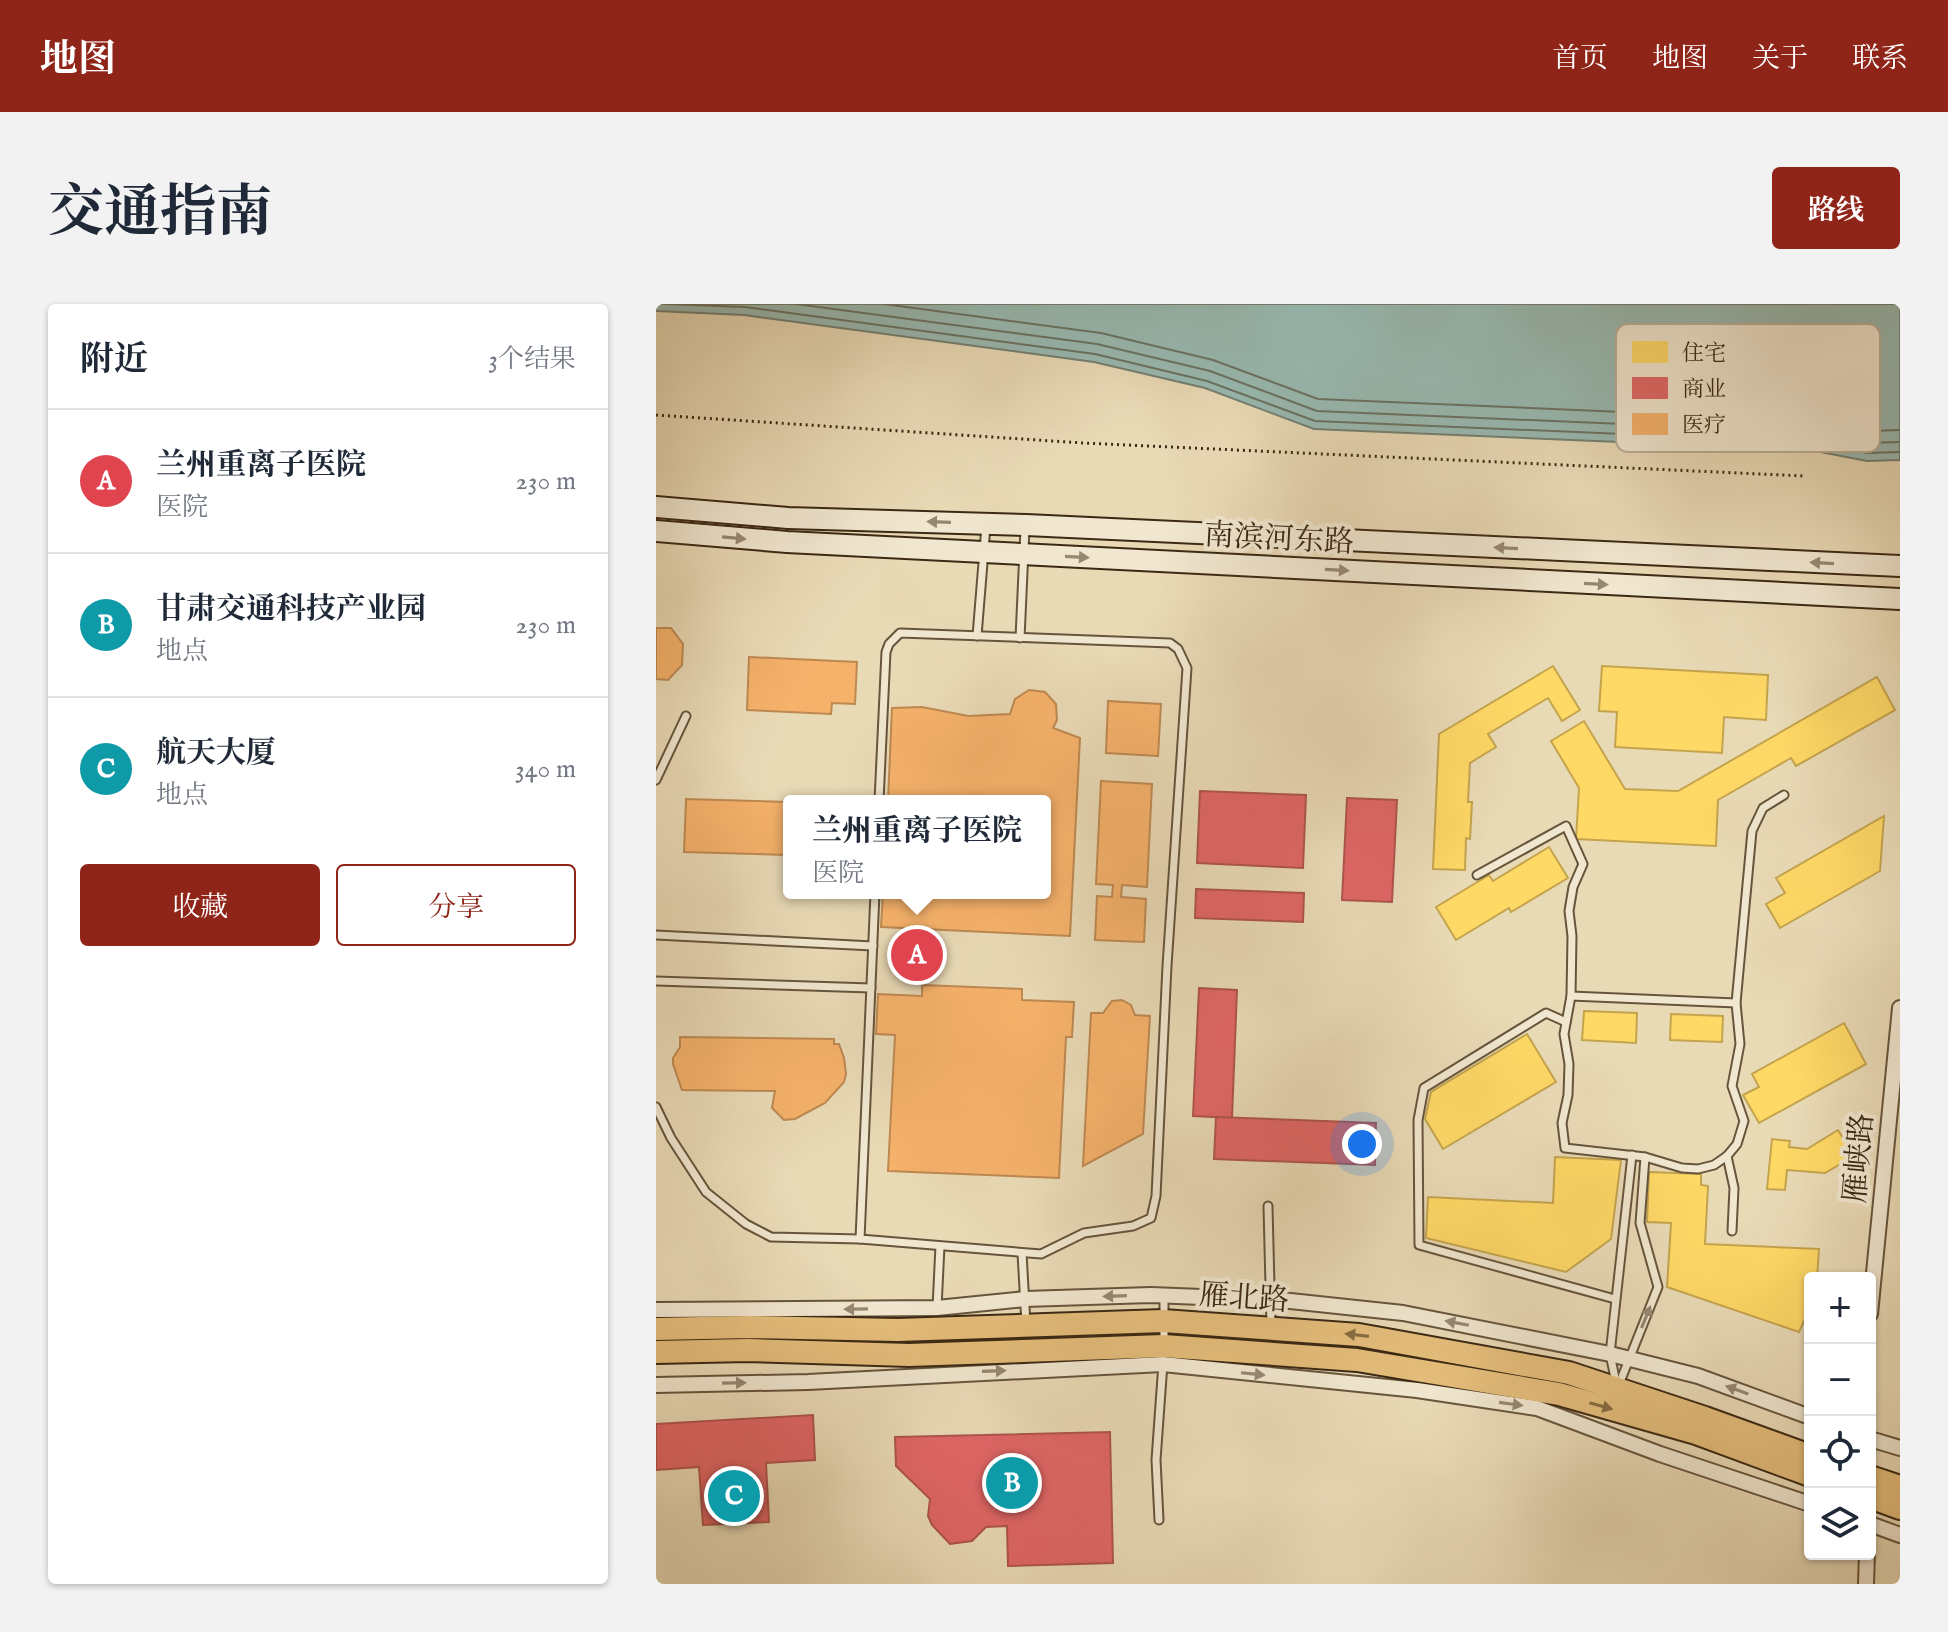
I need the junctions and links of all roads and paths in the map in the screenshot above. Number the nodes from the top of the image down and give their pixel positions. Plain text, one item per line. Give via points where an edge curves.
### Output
1 (656, 415) edge
2 (1804, 476) dead end
3 (656, 507) edge
4 (986, 524) junction
5 (1026, 525) junction
6 (656, 531) edge
7 (984, 552) junction
8 (1024, 555) junction
9 (1900, 566) edge
10 (1900, 599) edge
11 (977, 636) junction
12 (1020, 638) junction
13 (686, 716) dead end
14 (656, 780) edge
15 (879, 795) edge
16 (1784, 795) dead end
17 (1477, 875) dead end
18 (875, 899) edge
19 (656, 935) edge
20 (873, 946) junction
21 (656, 981) edge
22 (871, 988) junction
23 (1571, 996) junction
24 (1736, 1003) junction
25 (1900, 1008) edge
26 (1566, 1022) junction
27 (656, 1107) edge
28 (1632, 1155) junction
29 (1727, 1156) junction
30 (1645, 1157) junction
31 (1268, 1206) dead end
32 (1732, 1231) dead end
33 (860, 1239) junction
34 (940, 1246) junction
35 (1022, 1253) junction
36 (1874, 1272) edge
37 (1164, 1295) junction
38 (1025, 1299) junction
39 (1270, 1299) junction
40 (1615, 1299) junction
41 (656, 1310) edge
42 (939, 1319) junction
43 (1163, 1321) junction
44 (1027, 1326) junction
45 (656, 1329) edge
46 (1271, 1329) junction
47 (656, 1352) edge
48 (1610, 1354) junction
49 (1164, 1355) junction
50 (1629, 1358) junction
51 (656, 1385) edge
52 (1618, 1389) junction
53 (1807, 1416) edge
54 (1876, 1441) edge
55 (1900, 1448) edge
56 (1804, 1454) edge
57 (1804, 1473) edge
58 (1876, 1478) edge
59 (1898, 1481) edge
60 (1876, 1499) edge
61 (1804, 1502) edge
62 (1900, 1508) edge
63 (1159, 1520) dead end
64 (1876, 1526) edge
65 (1900, 1535) edge
66 (1867, 1560) edge
67 (1866, 1584) edge

1 - 2 path via 1083,443
4 -> 3 main road, 南滨河东路 via 788,518
4 - 5 main road, 南滨河东路
4 - 7 lane
5 - 8 lane
9 -> 5 main road, 南滨河东路
6 -> 7 main road, 南滨河东路
7 - 8 main road, 南滨河东路
7 - 11 lane
8 -> 10 main road, 南滨河东路
8 - 12 lane
11 - 12 lane
11 - 15 lane via 900,633 889,644
12 - 35 lane via 1170,643 1187,668 1151,1218 1084,1233 1041,1254
13 - 14 lane
16 - 24 lane via 1763,808 1752,831
17 - 23 lane via 1566,826 1583,864 1569,911
18 - 20 lane
19 - 20 lane
20 - 22 lane
21 - 22 lane
22 - 33 lane
23 - 24 lane
23 - 26 lane
24 - 29 lane via 1740,1044 1732,1086 1744,1121
25 - 36 street, 雁峡路
26 - 28 lane via 1565,1148
26 - 40 lane via 1546,1013 1424,1088 1418,1120 1419,1245
27 - 33 lane via 706,1192 746,1224 771,1237
28 - 30 lane
28 - 40 lane
29 - 30 lane via 1698,1169
29 - 32 lane via 1734,1188
50 -> 30 lane via 1658,1287 1640,1223
31 - 39 lane
33 - 34 lane
34 - 35 lane
34 - 42 lane
35 - 38 lane
37 -> 38 street
37 - 39 street
37 - 43 lane
38 - 42 street
38 - 44 lane
39 - 46 lane
48 -> 39 street via 1403,1313
40 - 48 lane
42 -> 41 street
42 - 44 main road, 雁北路
42 - 45 main road, 雁北路 via 898,1330
43 - 44 main road, 雁北路
43 - 46 main road, 雁北路
43 - 49 lane
52 -> 46 main road, 雁北路 via 1569,1373 1359,1335
47 - 49 main road, 雁北路
48 - 50 street
48 - 52 lane
51 -> 49 street via 808,1382
49 -> 57 main road, 雁北路 via 1357,1360 1559,1394 1696,1433
49 -> 61 street via 1537,1408
49 - 63 lane via 1156,1460
50 - 52 lane
53 -> 50 street via 1698,1376
52 - 56 main road, 雁北路
54 - 55 street
58 - 59 main road
60 - 62 main road
64 - 65 street
66 - 67 street

